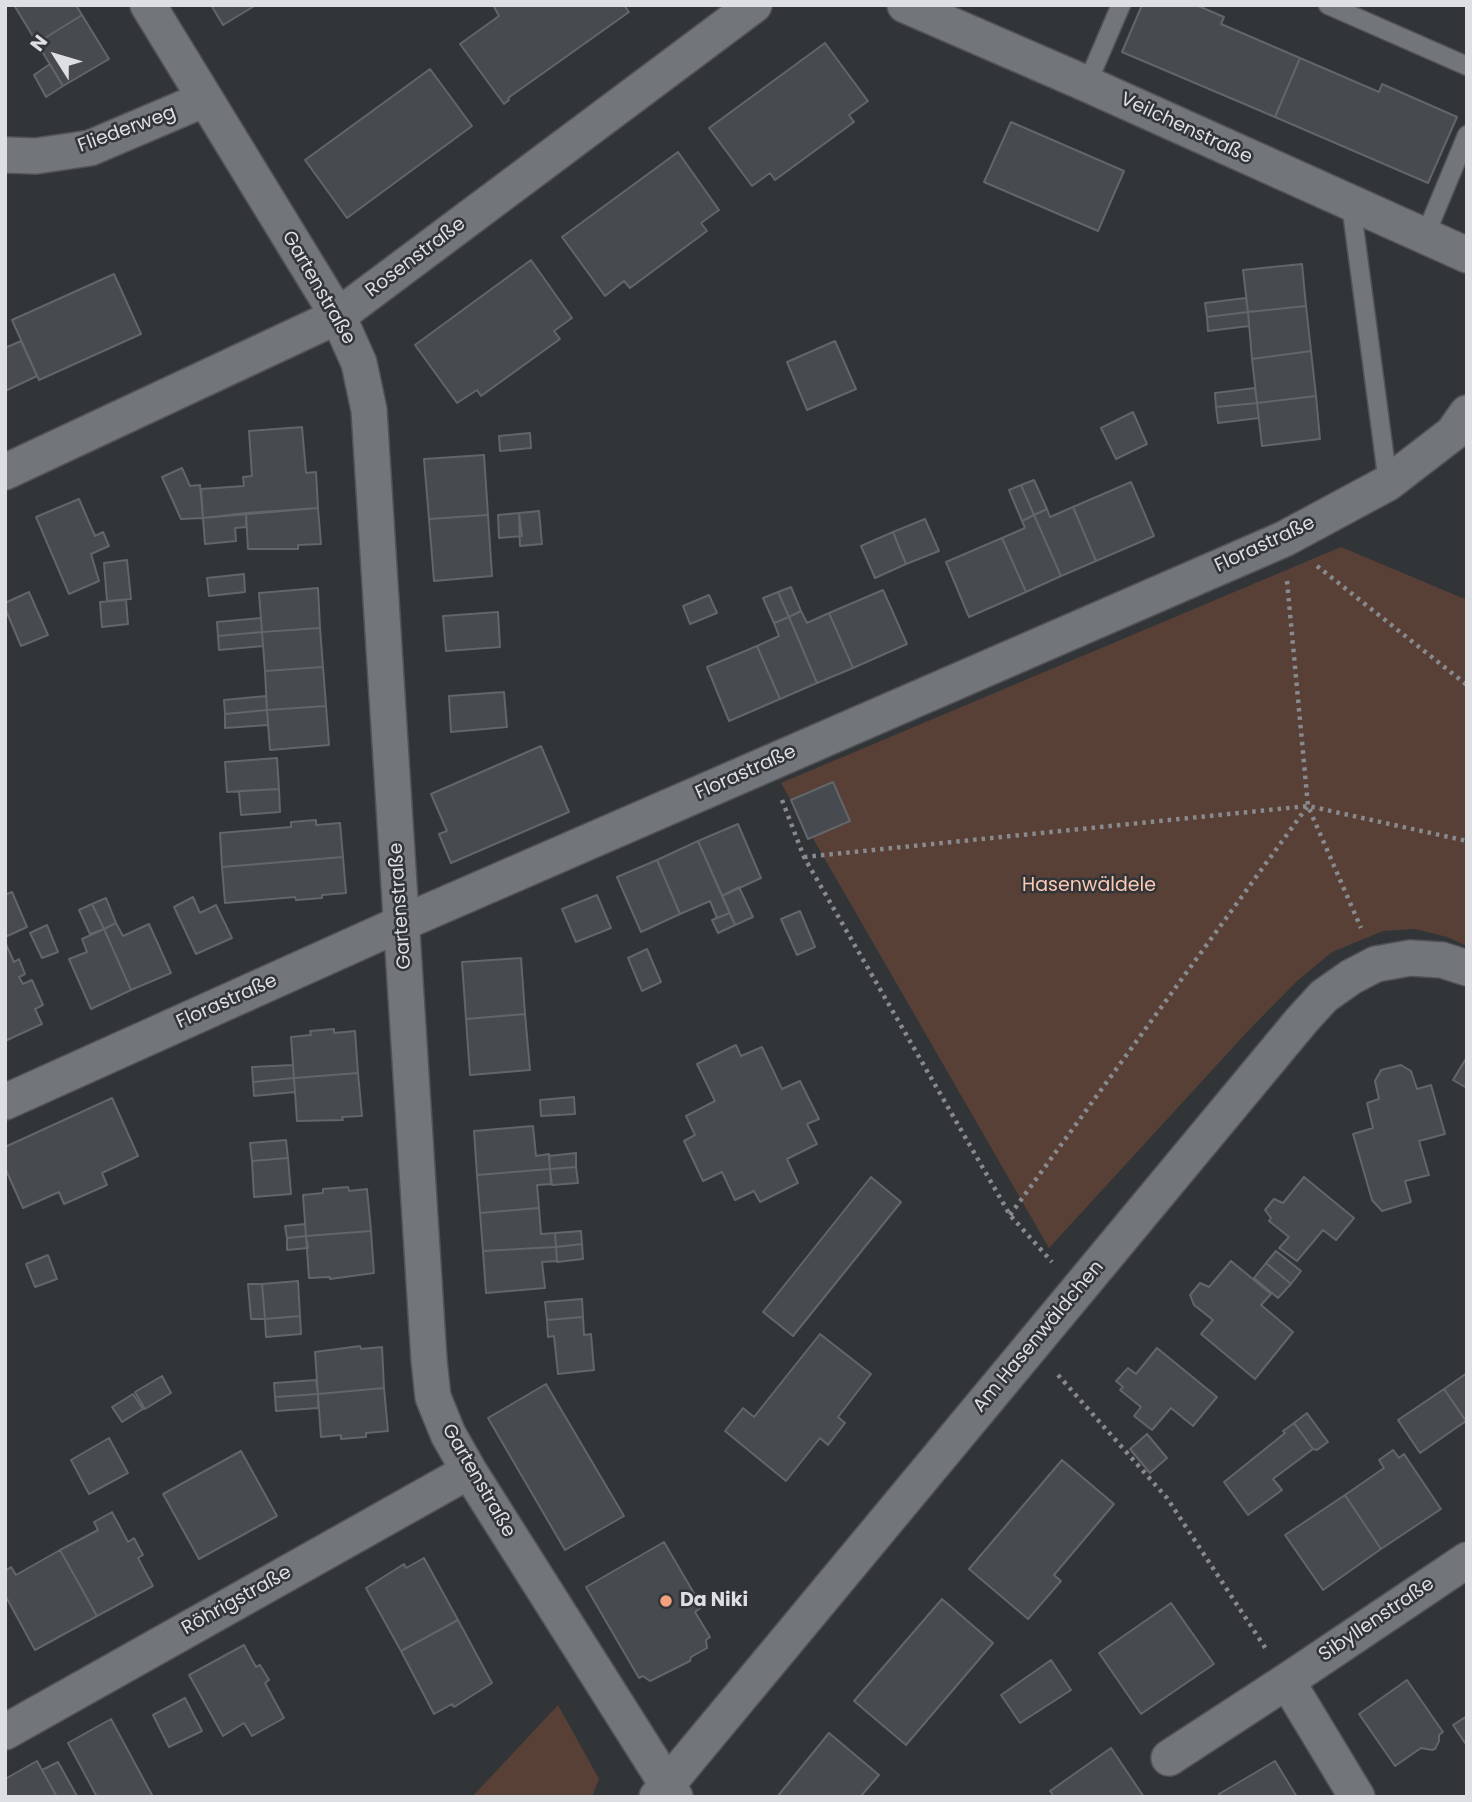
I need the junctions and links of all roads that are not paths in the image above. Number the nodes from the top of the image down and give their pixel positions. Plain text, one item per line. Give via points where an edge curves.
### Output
1 (149, 5) edge
2 (754, 5) edge
3 (905, 5) edge
4 (1121, 5) edge
5 (1328, 5) edge
6 (1467, 66) edge
7 (1087, 84) junction
8 (205, 99) junction
9 (1467, 135) edge
10 (5, 155) edge
11 (1350, 204) junction
12 (1425, 236) junction
13 (1467, 254) edge
14 (338, 316) junction
15 (1467, 413) edge
16 (5, 472) edge
17 (1388, 483) junction
18 (402, 923) junction
19 (1467, 968) edge
20 (5, 1102) edge
21 (469, 1471) junction
22 (1467, 1560) edge
23 (1287, 1681) junction
24 (5, 1732) edge
25 (1170, 1758) dead end
26 (666, 1793) edge
27 (1357, 1797) edge

1 - 8 street, Gartenstraße
2 - 14 street, Rosenstraße
3 - 7 street, Veilchenstraße
4 - 7 lane
5 - 6 lane
7 - 11 street, Veilchenstraße
8 - 10 street, Fliederweg via 90,148 36,156
8 - 14 street, Gartenstraße
9 - 12 lane
11 - 12 street, Veilchenstraße
11 - 17 lane
12 - 13 street, Veilchenstraße
14 - 16 street, Rosenstraße
14 - 18 street, Gartenstraße via 359,363 369,410
15 - 17 street, Florastraße via 1453,433
17 - 18 street, Florastraße via 1283,539
18 - 20 street, Florastraße
18 - 21 street, Gartenstraße via 433,1397
19 - 26 street, Am Hasenwäldchen via 1442,960 1410,958 1377,964 1324,996
21 - 24 street, Röhrigstraße
21 - 26 street, Gartenstraße
22 - 23 street, Sibyllenstraße
23 - 25 street, Sibyllenstraße
23 - 27 street

